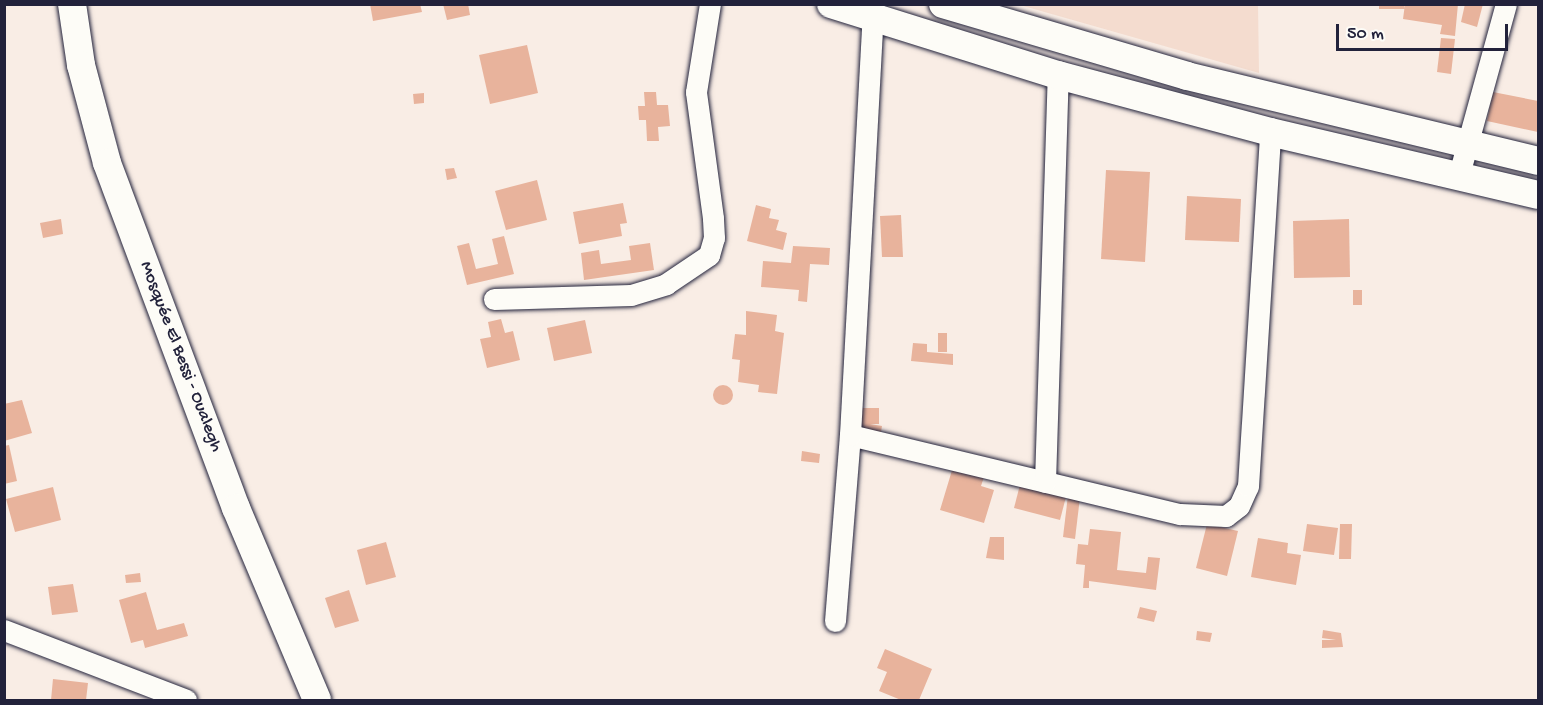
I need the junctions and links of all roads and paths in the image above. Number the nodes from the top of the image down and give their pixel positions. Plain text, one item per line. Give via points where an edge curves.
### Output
1 (72, 4) edge
2 (710, 4) edge
3 (831, 4) edge
4 (943, 4) edge
5 (1506, 4) edge
6 (872, 11) edge
7 (1058, 75) junction
8 (1270, 132) junction
9 (1466, 146) junction
10 (1539, 161) edge
11 (1458, 178) junction
12 (1539, 195) edge
13 (494, 299) dead end
14 (850, 435) junction
15 (1045, 482) junction
16 (835, 621) dead end
17 (4, 630) edge
18 (186, 700) edge
19 (317, 700) edge

1 - 19 main road, Mosquée El Bessi - Oualegh via 81,65 107,163 240,519
2 - 13 street via 696,92 714,228 709,255 666,284 631,295
3 - 6 main road
4 - 9 main road via 1187,76
5 - 9 street
6 - 7 main road
6 - 14 street
7 - 8 main road
7 - 15 street
8 - 11 main road
8 - 15 street via 1248,486 1239,506 1226,516 1180,514
9 - 10 main road
9 - 11 street
11 - 12 main road
14 - 15 street
14 - 16 street
17 - 18 street

